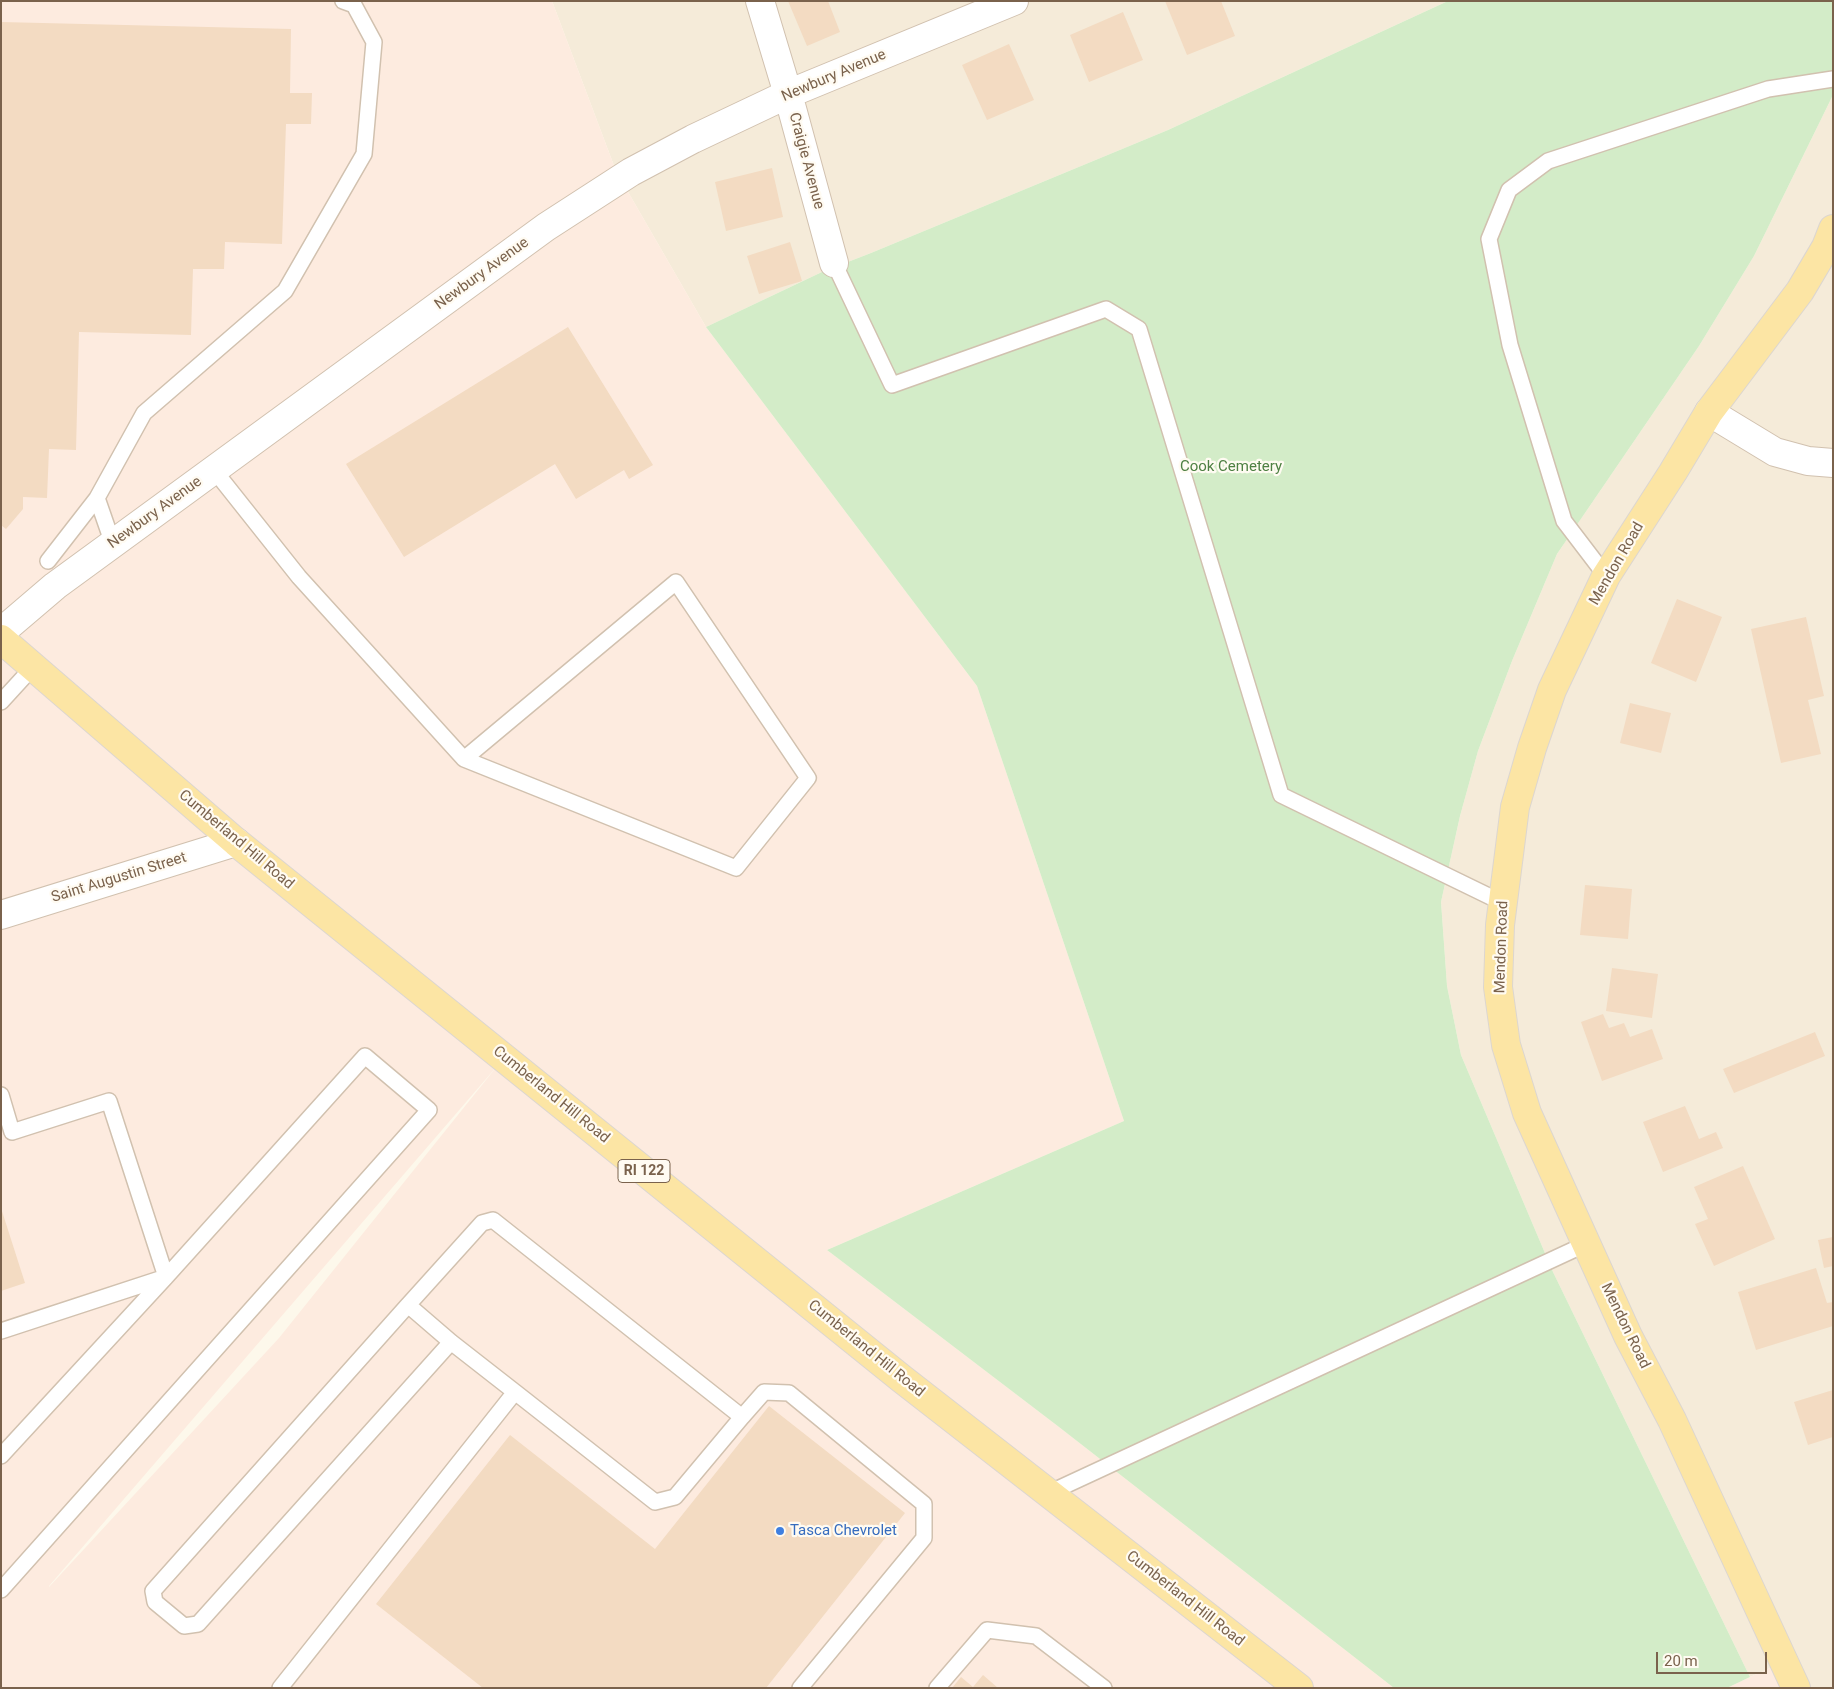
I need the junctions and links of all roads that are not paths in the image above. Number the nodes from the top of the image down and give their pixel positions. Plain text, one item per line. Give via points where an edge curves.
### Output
1 (343, 1) edge
2 (760, 1) edge
3 (1014, 1) edge
4 (1833, 78) edge
5 (788, 94) junction
6 (1833, 229) edge
7 (834, 263) joint
8 (1709, 412) junction
9 (1833, 463) edge
10 (214, 470) junction
11 (97, 498) junction
12 (113, 544) junction
13 (48, 561) dead end
14 (1606, 576) junction
15 (1, 632) edge
16 (1, 639) edge
17 (33, 667) junction
18 (1, 702) edge
19 (464, 759) junction
20 (236, 842) junction
21 (1503, 904) junction
22 (1, 915) edge
23 (1, 1094) edge
24 (1586, 1244) junction
25 (166, 1277) junction
26 (408, 1305) junction
27 (1, 1331) edge
28 (451, 1342) junction
29 (515, 1392) junction
30 (742, 1417) junction
31 (7, 1443) edge
32 (1, 1456) edge
33 (1049, 1494) junction
34 (1, 1590) edge
35 (280, 1688) edge
36 (800, 1688) edge
37 (937, 1688) edge
38 (1104, 1688) edge
39 (1299, 1688) edge
40 (1796, 1688) edge

1 - 11 lane via 354,5 374,42 364,154 285,291 144,413
2 - 5 street, Craigie Avenue
3 - 5 street, Newbury Avenue
4 - 14 lane via 1768,89 1548,161 1509,190 1489,239 1510,345 1564,521
5 - 7 street, Craigie Avenue
5 - 10 street, Newbury Avenue via 631,172 546,227
6 - 8 main road, Mendon Road via 1800,291
7 - 21 lane via 892,385 1106,309 1139,329 1281,795
8 - 9 street via 1775,452 1808,461
8 - 14 main road, Mendon Road
10 - 12 street, Newbury Avenue
10 - 19 lane via 299,577
11 - 12 lane
11 - 13 lane
12 - 15 street, Newbury Avenue via 55,586
14 - 21 main road, Mendon Road via 1552,690 1532,748 1515,807
16 - 17 main road, Cumberland Hill Road / RI 122
17 - 18 lane
17 - 20 main road, Cumberland Hill Road / RI 122
19 - 19 lane via 736,868 808,778 676,582
20 - 22 street, Saint Augustin Street
20 - 33 main road, Cumberland Hill Road / RI 122
21 - 24 main road, Mendon Road via 1498,987 1506,1045 1527,1113
23 - 25 lane via 12,1132 109,1101
24 - 33 lane
24 - 40 main road, Mendon Road
25 - 27 lane
25 - 31 lane
25 - 34 lane via 365,1056 429,1110
26 - 28 lane
26 - 28 lane via 153,1592 155,1602 184,1626 198,1624
26 - 30 lane via 482,1223 494,1220
28 - 29 lane
29 - 30 lane via 655,1502 675,1497
29 - 35 lane
30 - 36 lane via 764,1392 789,1393 924,1504 924,1538
31 - 32 lane
33 - 39 main road, Cumberland Hill Road / RI 122
37 - 38 lane via 987,1630 1036,1636

